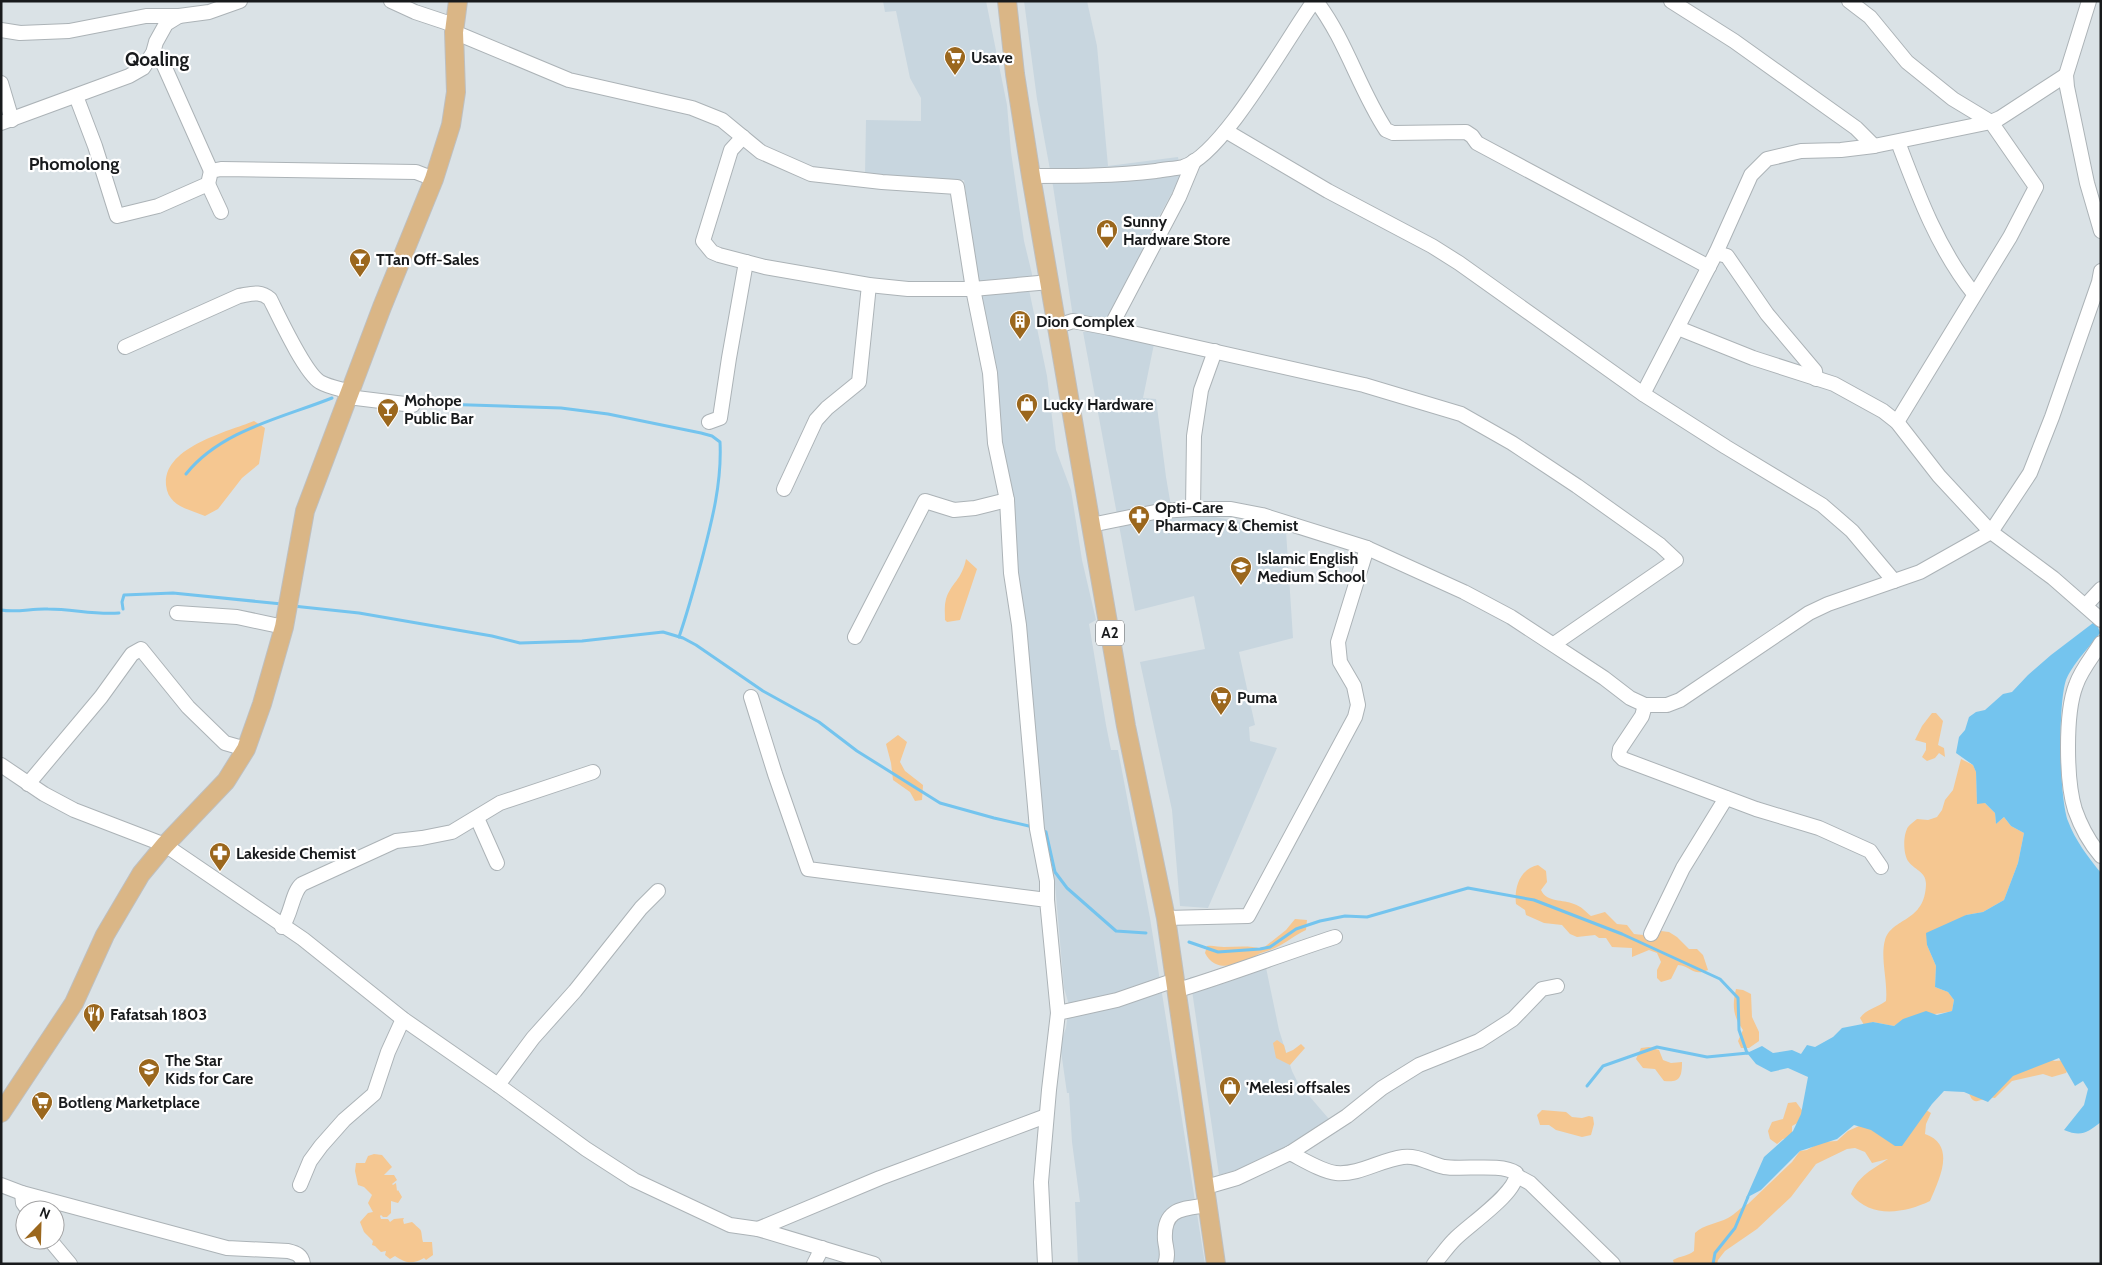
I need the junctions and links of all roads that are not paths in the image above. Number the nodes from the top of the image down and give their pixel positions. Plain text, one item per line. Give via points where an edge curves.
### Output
1 (240, 1) edge
2 (392, 1) edge
3 (458, 1) edge
4 (1007, 1) edge
5 (1671, 1) edge
6 (1849, 1) edge
7 (2090, 1) edge
8 (1313, 2) edge
9 (179, 16) junction
10 (454, 28) junction
11 (1, 30) edge
12 (153, 53) junction
13 (2066, 74) junction
14 (1, 83) edge
15 (76, 96) junction
16 (6, 122) edge
17 (1991, 122) junction
18 (1226, 131) junction
19 (743, 137) junction
20 (1898, 142) junction
21 (1874, 146) junction
22 (1194, 162) junction
23 (1031, 176) junction
24 (210, 178) junction
25 (434, 179) junction
26 (221, 212) dead end
27 (2101, 231) edge
28 (1716, 253) junction
29 (746, 262) junction
30 (1709, 267) junction
31 (2101, 271) edge
32 (1050, 282) junction
33 (869, 285) junction
34 (974, 289) junction
35 (1974, 294) junction
36 (1057, 326) junction
37 (1110, 328) junction
38 (1678, 328) junction
39 (125, 347) dead end
40 (1215, 351) junction
41 (1816, 378) junction
42 (1643, 394) junction
43 (349, 395) junction
44 (413, 405) dead end
45 (709, 422) dead end
46 (1897, 422) junction
47 (784, 489) dead end
48 (1006, 500) junction
49 (1193, 509) junction
50 (1091, 525) junction
51 (1992, 532) junction
52 (1367, 548) junction
53 (1894, 582) junction
54 (2101, 588) edge
55 (2086, 606) junction
56 (177, 613) dead end
57 (2101, 620) edge
58 (285, 622) junction
59 (856, 637) dead end
60 (2101, 642) edge
61 (1554, 644) junction
62 (751, 697) dead end
63 (1646, 705) junction
64 (246, 749) junction
65 (1, 765) edge
66 (592, 772) dead end
67 (28, 784) junction
68 (1726, 798) junction
69 (477, 818) junction
70 (165, 846) junction
71 (2101, 856) edge
72 (497, 863) dead end
73 (1881, 867) dead end
74 (658, 891) dead end
75 (1047, 900) junction
76 (1166, 918) junction
77 (282, 927) junction
78 (1652, 934) dead end
79 (1335, 937) dead end
80 (1176, 985) junction
81 (1557, 986) dead end
82 (1058, 1014) junction
83 (403, 1019) junction
84 (498, 1084) junction
85 (1, 1113) edge
86 (1046, 1116) junction
87 (1290, 1153) junction
88 (1517, 1176) junction
89 (1, 1185) edge
90 (300, 1185) dead end
91 (1206, 1187) junction
92 (22, 1193) junction
93 (23, 1200) edge
94 (1208, 1206) junction
95 (758, 1229) junction
96 (822, 1248) junction
97 (58, 1250) edge
98 (70, 1264) edge
99 (303, 1264) edge
100 (814, 1264) edge
101 (874, 1264) edge
102 (1044, 1264) edge
103 (1165, 1264) edge
104 (1216, 1264) edge
105 (1434, 1264) edge
106 (1613, 1264) edge

1 - 9 street via 209,12
2 - 10 street
3 - 10 main road
4 - 23 main road, A2
5 - 21 street via 1734,40 1856,128
6 - 17 street via 1870,17 1908,62 1953,99
7 - 13 street
8 - 18 street
8 - 30 street via 1334,26 1386,130 1393,133 1466,132 1477,143
9 - 11 street via 146,16 69,31 20,33
9 - 12 street via 166,24
10 - 19 street via 569,80 692,108 722,120
10 - 25 main road via 456,92 451,125
12 - 15 street via 143,68 129,76
12 - 24 street via 162,61
13 - 17 street
13 - 27 street via 2087,183
14 - 16 street
15 - 16 street
15 - 24 street via 117,216 158,206
17 - 20 street
17 - 35 street via 2036,187 2010,237
18 - 22 street
18 - 42 street via 1459,263
19 - 29 street via 731,150 703,241 712,252
19 - 34 street via 761,152 812,174 957,187
20 - 21 street
20 - 35 street via 1935,233 1960,277
21 - 28 street via 1801,151 1767,159 1751,175
22 - 23 street via 1183,167 1131,174
22 - 37 street
23 - 32 main road, A2
24 - 25 street via 221,169 283,169 416,172
24 - 26 street
25 - 43 main road
28 - 30 street
28 - 41 street via 1727,256 1767,314 1815,371
29 - 33 street
29 - 45 street via 720,418
30 - 38 street
31 - 51 street via 2052,418 2030,473
32 - 34 street
32 - 36 main road, A2
33 - 34 street via 908,289
33 - 47 street via 859,382 816,420
34 - 48 street via 990,373 995,443
35 - 46 street
36 - 37 street via 1073,321
36 - 50 main road, A2
37 - 40 street
38 - 41 street via 1753,358
38 - 42 street
39 - 43 street via 239,296 264,294 270,299 312,374 319,382
40 - 49 street via 1201,390 1194,436
40 - 61 street via 1364,385 1461,414 1577,486 1676,560
41 - 46 street via 1867,401
42 - 53 street via 1822,505 1852,531
43 - 44 street
43 - 58 main road via 305,511
46 - 51 street via 1939,476
48 - 59 street via 954,510 924,501
48 - 75 street via 1037,829 1047,881
49 - 50 street via 1160,511
49 - 52 street via 1231,509 1262,515
50 - 76 main road, A2 via 1126,726
51 - 53 street via 1920,572
51 - 55 street
52 - 61 street via 1464,592
52 - 76 street via 1338,642 1340,662 1354,686 1358,705 1355,717 1248,916
53 - 63 street via 1809,613 1680,700 1667,705
54 - 55 street
55 - 57 street
56 - 58 street
58 - 64 main road
60 - 71 street via 2076,683 2071,699 2069,738 2070,779 2075,808 2084,831
61 - 63 street via 1630,698
62 - 75 street via 808,868
63 - 68 street via 1619,755 1628,763
64 - 67 street via 225,743 188,707 141,649 132,654 101,697
64 - 70 main road via 226,781
65 - 67 street
66 - 69 street via 500,803
67 - 70 street via 74,810
68 - 73 street via 1819,828 1870,851
68 - 78 street via 1683,868
69 - 72 street
69 - 77 street via 452,832 396,841 302,884 297,888 289,917
70 - 77 street
70 - 85 main road via 141,874 105,935 74,1003
74 - 84 street via 532,1038
75 - 82 street
76 - 80 main road, A2
77 - 83 street via 303,939
79 - 80 street via 1230,974
80 - 82 street
80 - 91 main road, A2
81 - 87 street via 1542,989 1513,1019 1485,1038 1419,1065 1382,1088 1347,1116
82 - 86 street
83 - 84 street
83 - 90 street via 374,1094 344,1120 322,1146 310,1161
84 - 95 street via 634,1180 730,1225
86 - 95 street via 880,1178
86 - 102 street via 1041,1182
87 - 88 street via 1335,1173 1361,1171 1404,1157 1444,1166 1512,1170
87 - 91 street via 1237,1178
88 - 105 street via 1501,1199 1455,1239
88 - 106 street via 1530,1183
89 - 92 street
91 - 94 main road, A2
92 - 93 street
92 - 99 street via 227,1248 297,1253
94 - 103 street via 1175,1212 1168,1217
94 - 104 main road, A2
95 - 96 street
96 - 100 street
96 - 101 street
97 - 98 street

